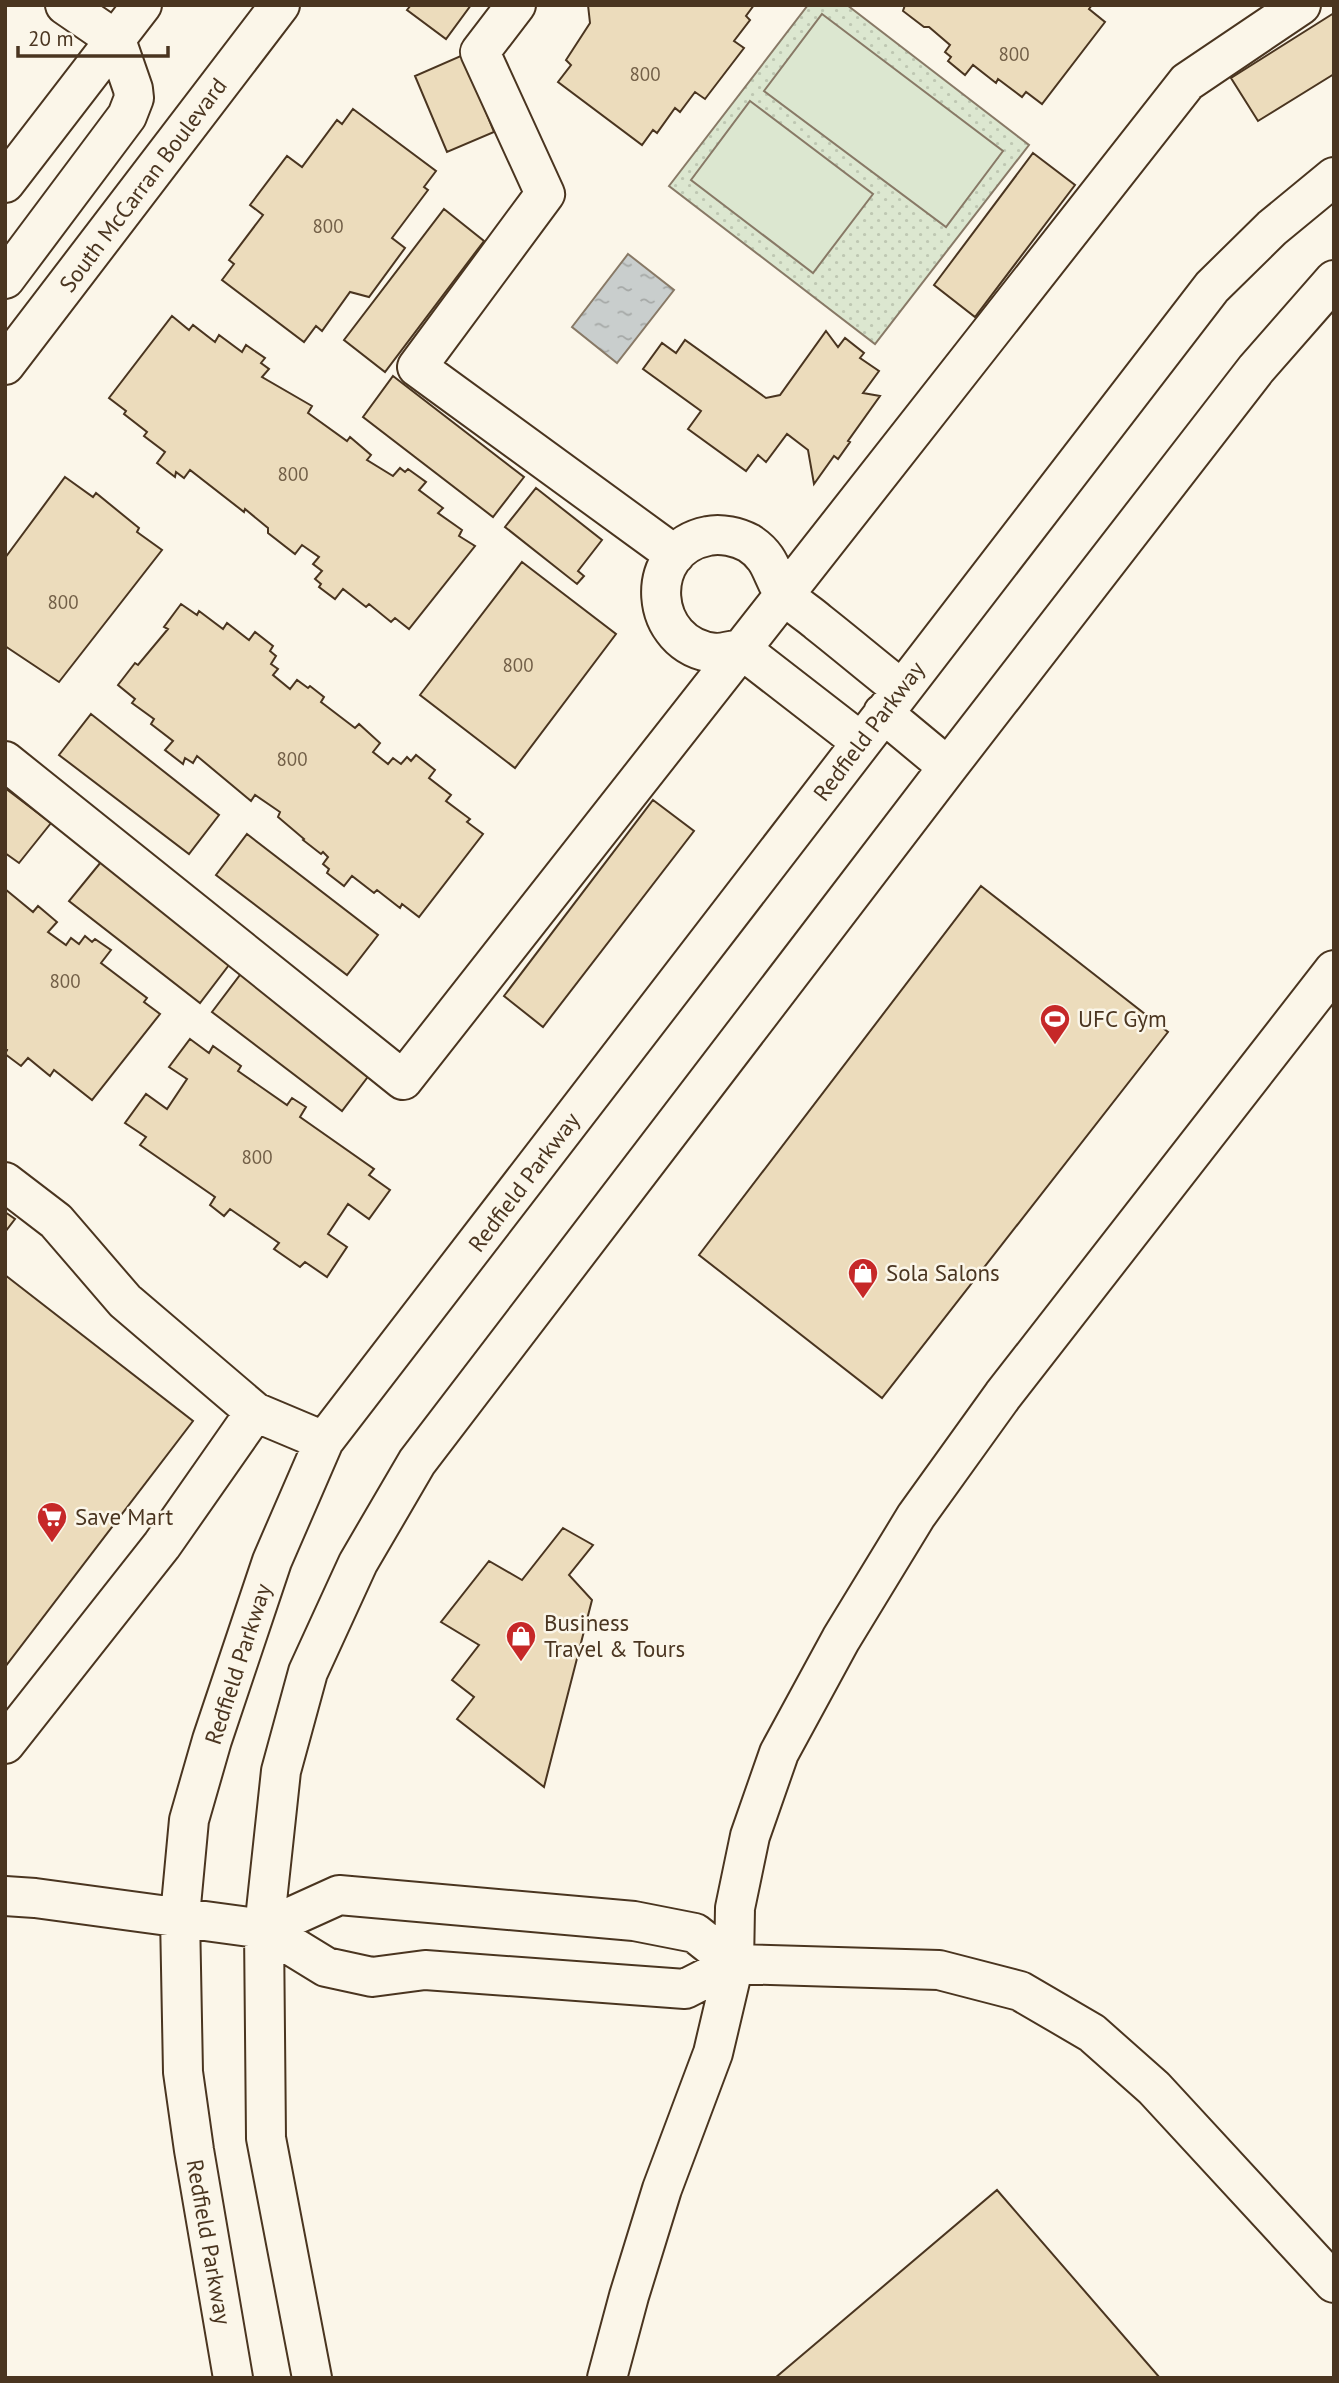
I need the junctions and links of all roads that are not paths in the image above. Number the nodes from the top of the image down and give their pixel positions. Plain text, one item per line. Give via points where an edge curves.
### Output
1 (65, 5) edge
2 (142, 5) edge
3 (280, 5) edge
4 (516, 5) edge
5 (1301, 5) edge
6 (116, 40) junction
7 (1334, 177) edge
8 (5, 183) edge
9 (5, 279) edge
10 (1334, 280) edge
11 (5, 365) edge
12 (674, 555) junction
13 (784, 594) junction
14 (741, 649) junction
15 (882, 715) junction
16 (5, 761) edge
17 (948, 767) junction
18 (1334, 970) edge
19 (5, 1182) edge
20 (255, 1412) junction
21 (324, 1441) junction
22 (5, 1744) edge
23 (5, 1896) edge
24 (180, 1916) junction
25 (264, 1928) junction
26 (734, 1964) junction
27 (1334, 2283) edge
28 (233, 2378) edge
29 (312, 2378) edge
30 (607, 2378) edge

1 - 6 street
2 - 6 street
3 - 11 street, South McCarran Boulevard
4 - 12 street via 480,52 545,194 417,367
5 - 13 street via 1187,82
6 - 8 street
6 - 9 street via 133,89 127,116
7 - 15 street, Redfield Parkway via 1272,228 1212,287
10 - 17 street via 1256,369
12 - 13 street via 709,535 748,542 763,554
12 - 14 street via 664,570 660,589 670,626 699,650
13 - 14 street
13 - 15 street
14 - 15 street
14 - 16 street via 403,1080
15 - 17 street
15 - 21 street, Redfield Parkway
17 - 25 street via 417,1462 358,1563 308,1672 281,1771
18 - 26 street via 1003,1395 916,1516 841,1639 779,1753 750,1836 735,1909
19 - 20 street via 56,1221 125,1301
20 - 21 street
20 - 22 street via 162,1545
21 - 24 street, Redfield Parkway via 272,1561 212,1740 189,1820
23 - 24 street
24 - 25 street
24 - 28 street, Redfield Parkway via 183,2072
25 - 26 street via 326,1967 372,1977 425,1970 685,1989
25 - 26 street via 339,1895 634,1921 695,1933
25 - 29 street via 266,2138
26 - 27 street via 939,1970 1020,1991 1093,2033 1154,2088
26 - 30 street via 713,2053 659,2201

